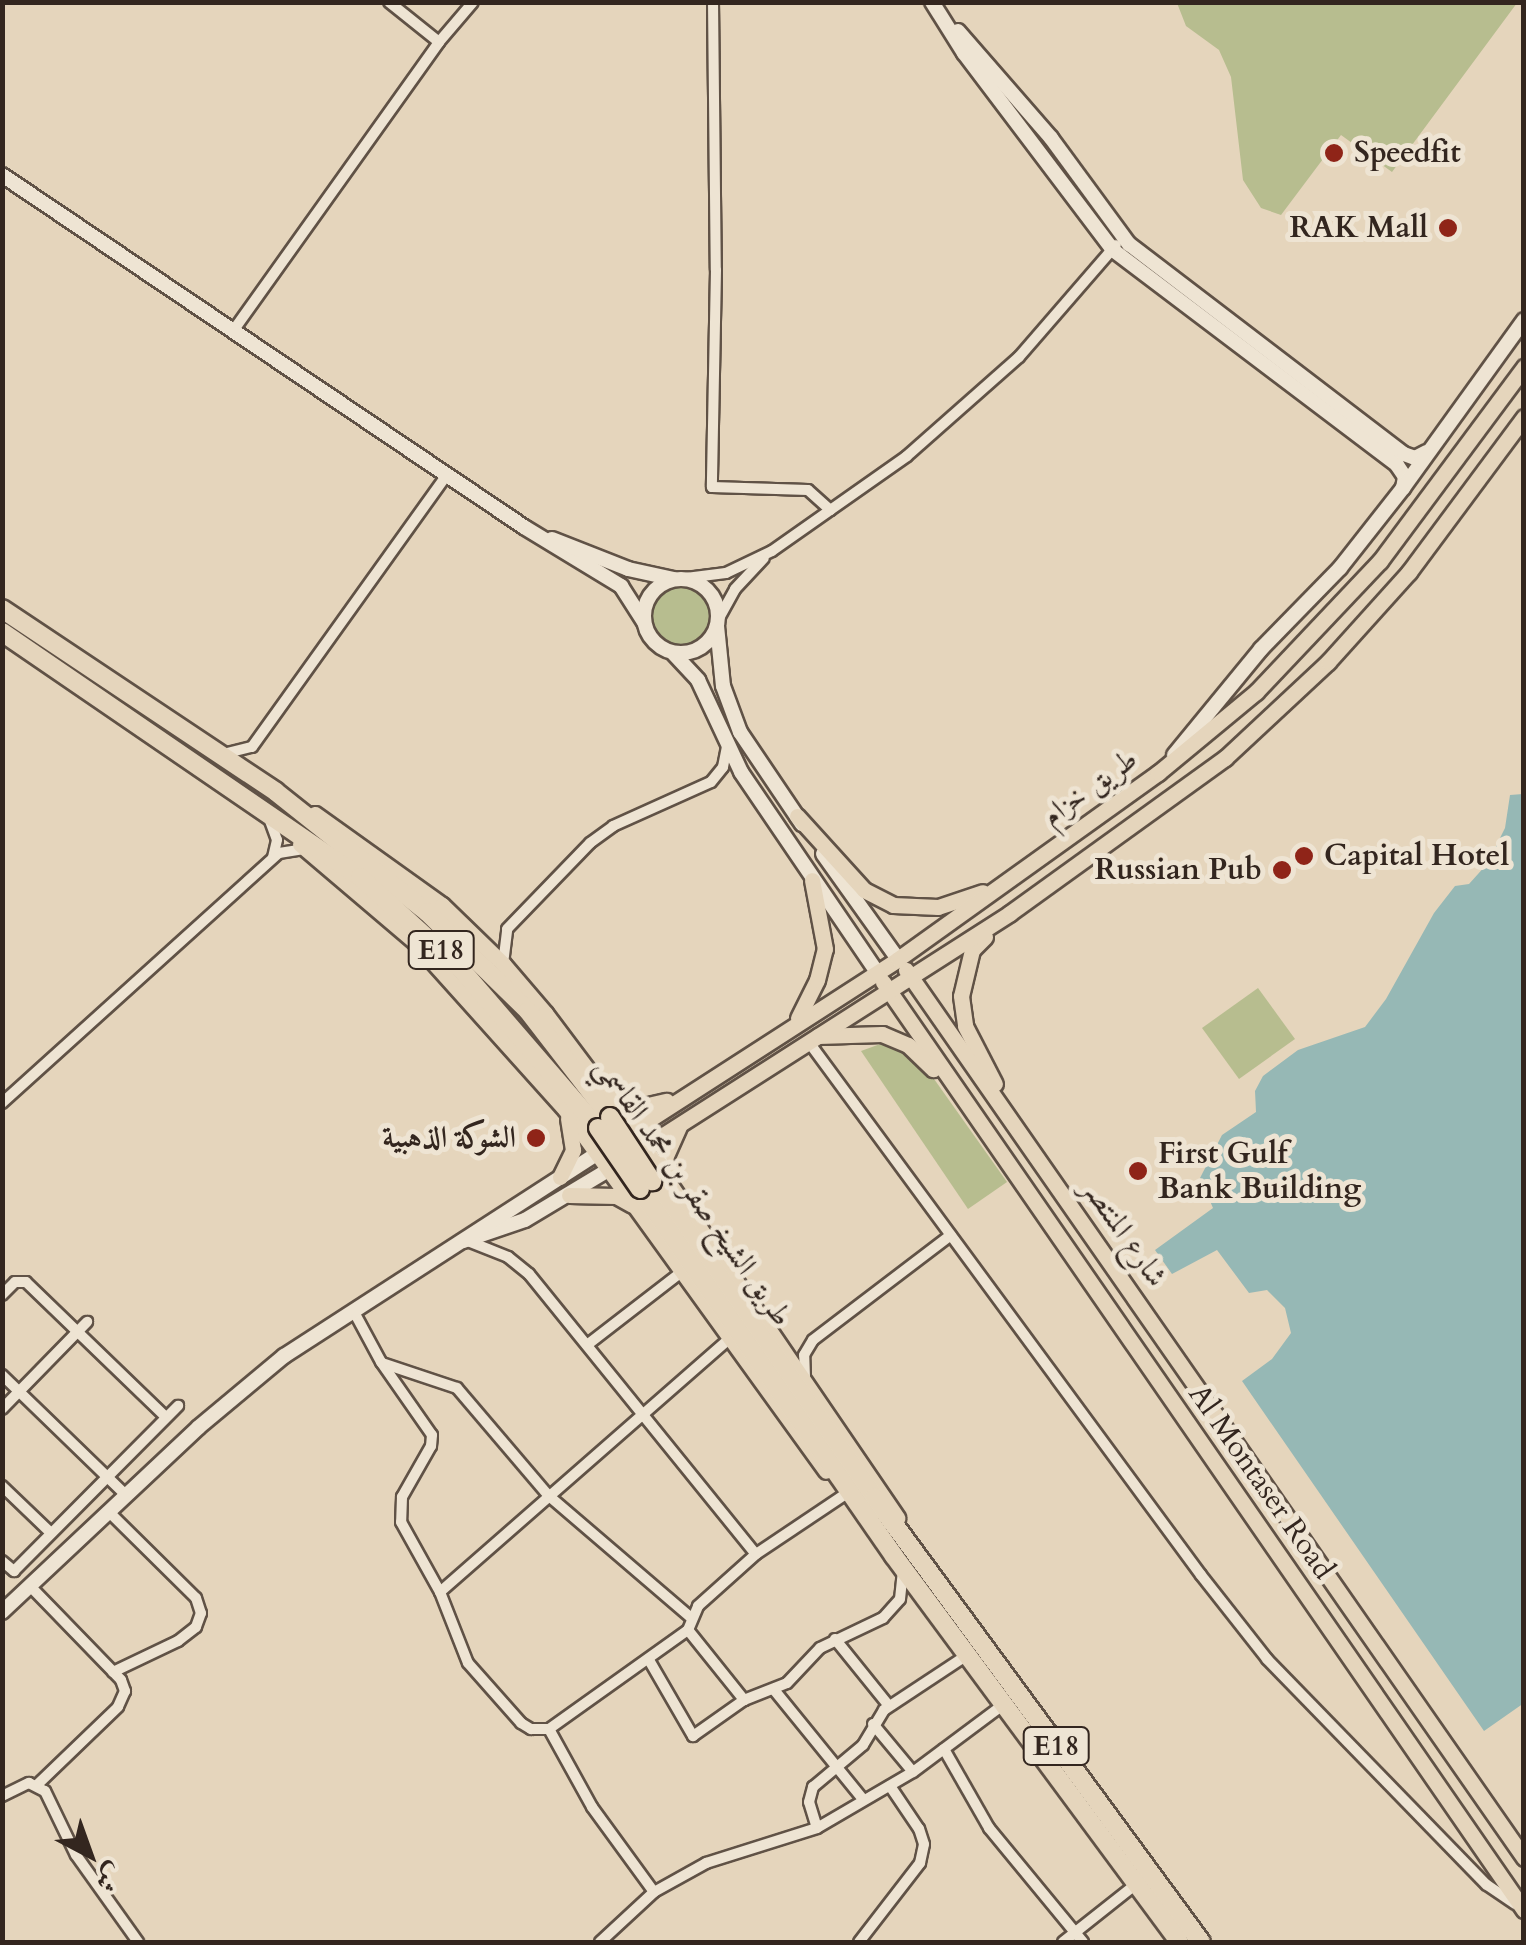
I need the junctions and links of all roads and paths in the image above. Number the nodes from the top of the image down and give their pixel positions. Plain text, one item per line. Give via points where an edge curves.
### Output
1 (389, 2) edge
2 (473, 2) edge
3 (714, 2) edge
4 (934, 5) edge
5 (439, 42) junction
6 (2, 176) edge
7 (1121, 236) junction
8 (1114, 250) junction
9 (1524, 320) edge
10 (233, 331) junction
11 (1524, 367) edge
12 (1524, 417) edge
13 (1426, 452) junction
14 (446, 475) junction
15 (1404, 488) junction
16 (830, 510) junction
17 (524, 527) junction
18 (772, 550) junction
19 (680, 579) junction
20 (2, 609) edge
21 (644, 622) junction
22 (718, 623) junction
23 (2, 632) edge
24 (673, 652) junction
25 (1256, 692) junction
26 (252, 746) junction
27 (727, 746) junction
28 (220, 754) junction
29 (1220, 762) junction
30 (1158, 773) junction
31 (257, 779) junction
32 (276, 792) junction
33 (262, 811) junction
34 (797, 816) junction
35 (306, 850) junction
36 (273, 857) junction
37 (812, 880) junction
38 (1001, 886) junction
39 (1010, 913) junction
40 (507, 929) junction
41 (470, 932) junction
42 (898, 959) junction
43 (503, 964) junction
44 (876, 970) junction
45 (911, 977) junction
46 (888, 990) junction
47 (796, 1021) junction
48 (811, 1039) junction
49 (952, 1087) junction
50 (606, 1095) junction
51 (684, 1095) junction
52 (2, 1103) edge
53 (566, 1109) junction
54 (688, 1118) junction
55 (604, 1122) junction
56 (632, 1129) junction
57 (1019, 1132) junction
58 (644, 1148) junction
59 (598, 1152) junction
60 (610, 1169) junction
61 (560, 1176) junction
62 (646, 1185) junction
63 (672, 1188) junction
64 (569, 1195) junction
65 (636, 1208) junction
66 (952, 1236) junction
67 (463, 1241) junction
68 (680, 1273) junction
69 (2, 1295) edge
70 (353, 1310) junction
71 (87, 1322) dead end
72 (78, 1331) junction
73 (728, 1340) junction
74 (587, 1345) junction
75 (381, 1362) junction
76 (2, 1375) edge
77 (806, 1382) junction
78 (19, 1392) junction
79 (178, 1406) dead end
80 (2, 1409) edge
81 (640, 1414) junction
82 (166, 1416) junction
83 (106, 1476) junction
84 (2, 1486) edge
85 (844, 1495) junction
86 (126, 1496) junction
87 (549, 1496) junction
88 (109, 1512) junction
89 (51, 1533) junction
90 (914, 1548) junction
91 (756, 1554) junction
92 (2, 1561) edge
93 (898, 1561) junction
94 (30, 1586) junction
95 (440, 1592) junction
96 (900, 1599) junction
97 (926, 1600) junction
98 (2, 1612) edge
99 (689, 1623) junction
100 (835, 1639) junction
101 (967, 1655) junction
102 (649, 1660) junction
103 (113, 1672) junction
104 (774, 1690) junction
105 (744, 1700) junction
106 (1003, 1705) junction
107 (890, 1706) junction
108 (873, 1724) junction
109 (549, 1729) junction
110 (944, 1748) junction
111 (837, 1768) junction
112 (913, 1772) junction
113 (37, 1785) junction
114 (890, 1786) junction
115 (2, 1796) edge
116 (862, 1798) junction
117 (817, 1828) junction
118 (1524, 1858) edge
119 (1135, 1885) junction
120 (654, 1892) junction
121 (1523, 1909) edge
122 (1079, 1938) edge
123 (607, 1939) edge
124 (138, 1942) edge
125 (858, 1942) edge
126 (1062, 1942) edge
127 (1180, 1942) edge
128 (1201, 1942) edge

1 - 5 street
2 - 5 street
3 - 16 street via 712,487 808,490
4 - 7 street via 1050,138
4 - 8 street
5 - 10 street
6 - 10 street
7 - 8 street
7 - 13 street via 1404,454 1416,458
8 - 15 street via 1397,466
8 - 16 street via 992,382 907,456
9 - 13 street
10 - 14 street
11 - 25 main road, طريق خزام via 1380,561
12 - 29 main road, طريق خزام via 1409,572 1328,662
13 - 15 street
14 - 17 street
14 - 26 street
15 - 30 street
16 - 18 street
17 - 19 street via 628,568
17 - 21 street via 621,586
18 - 19 street via 726,573
18 - 22 street via 735,589
19 - 21 street via 663,583 648,599
19 - 22 street via 708,589
20 - 28 highway, طريق الشيخ صقر بن محمد القاسمي / E18
21 - 24 street via 654,642
22 - 24 street via 697,650
22 - 34 street, شارع المنتصر via 723,686 740,732
23 - 33 highway, طريق الشيخ صقر بن محمد القاسمي / E18
24 - 27 street via 698,680
25 - 29 main road via 1212,741
25 - 30 main road, طريق خزام
26 - 28 street
26 - 31 street
27 - 37 street
27 - 40 street via 711,782 602,833
28 - 31 highway, طريق الشيخ صقر بن محمد القاسمي / E18
29 - 39 main road, طريق خزام
30 - 38 main road, طريق خزام
31 - 32 highway, طريق الشيخ صقر بن محمد القاسمي / E18
32 - 41 main road via 394,868
32 - 55 highway, طريق الشيخ صقر بن محمد القاسمي / E18 via 427,912 500,980
33 - 35 main road
33 - 36 street via 278,840
33 - 55 highway, طريق الشيخ صقر بن محمد القاسمي / E18 via 360,877 413,924
34 - 38 main road via 864,890 893,906 938,907
34 - 42 street, شارع المنتصر
35 - 36 street
35 - 53 main road via 415,942
36 - 52 street
37 - 44 street
37 - 47 main road via 825,949
38 - 42 main road, طريق خزام
39 - 45 main road, طريق خزام
39 - 57 main road via 972,950 961,996 965,1026
40 - 41 street
40 - 43 street
41 - 43 main road
42 - 44 main road, طريق خزام
42 - 45 main road, شارع المنتصر
43 - 50 main road
44 - 46 main road
44 - 47 main road, طريق خزام
45 - 46 main road, طريق خزام
45 - 57 main road, شارع المنتصر
46 - 48 main road, طريق خزام
46 - 49 main road
47 - 51 main road, طريق خزام
48 - 49 main road via 882,1034 908,1045
48 - 54 main road, طريق خزام
48 - 66 street
49 - 121 main road, Al Montaser Road
50 - 51 main road via 639,1107
50 - 56 main road
51 - 56 main road, طريق خزام
53 - 59 main road
53 - 61 main road via 572,1150
54 - 58 main road, طريق خزام
54 - 63 main road via 668,1148
55 - 62 highway, طريق الشيخ صقر بن محمد القاسمي / E18, bridge
56 - 58 main road
56 - 59 main road, طريق خزام
57 - 118 main road, شارع المنتصر
58 - 60 main road, طريق خزام
58 - 63 main road
59 - 60 main road
59 - 61 street
60 - 64 street
60 - 65 main road
61 - 67 street
62 - 90 highway, طريق الشيخ صقر بن محمد القاسمي / E18
62 - 93 highway, طريق الشيخ صقر بن محمد القاسمي / E18
63 - 77 main road
64 - 65 main road via 616,1196
64 - 67 street via 515,1225
65 - 68 main road
66 - 77 street via 813,1340 803,1364
66 - 121 street via 1268,1659 1487,1885
67 - 70 street
67 - 74 street via 523,1268
68 - 73 main road
68 - 74 street
69 - 72 street via 22,1280
70 - 75 street
70 - 86 street via 245,1388
71 - 72 street
72 - 78 street
72 - 82 street
73 - 81 street
73 - 85 main road
74 - 81 street
75 - 87 street via 457,1388
75 - 95 street via 432,1435 400,1509
76 - 78 street
77 - 90 main road via 879,1485
78 - 80 street
78 - 83 street
79 - 82 street
81 - 87 street
81 - 91 street
82 - 83 street
83 - 86 street
83 - 89 street
84 - 89 street
85 - 91 street
85 - 93 main road
86 - 88 street
87 - 95 street
87 - 99 street
88 - 94 street
88 - 103 street via 196,1598 201,1613 196,1627 178,1640
89 - 92 street via 14,1572
90 - 128 highway, طريق الشيخ صقر بن محمد القاسمي / E18
91 - 99 street
93 - 96 street
93 - 97 highway, طريق الشيخ صقر بن محمد القاسمي / E18
94 - 98 street
94 - 103 street
95 - 109 street via 473,1671 526,1728
96 - 97 street
96 - 100 street via 874,1625
97 - 101 highway, طريق الشيخ صقر بن محمد القاسمي / E18
99 - 102 street
99 - 105 street
100 - 104 street
100 - 107 street
101 - 106 highway, طريق الشيخ صقر بن محمد القاسمي / E18
101 - 107 street
102 - 105 street via 693,1736
102 - 109 street
103 - 113 street via 124,1685 122,1702
104 - 105 street
104 - 111 street
106 - 110 street
106 - 119 highway, طريق الشيخ صقر بن محمد القاسمي / E18
107 - 108 street
108 - 111 street via 863,1745
108 - 112 street
109 - 120 street via 592,1808
110 - 112 street
110 - 122 street via 989,1828
111 - 116 street
111 - 117 street via 810,1794
112 - 114 street
113 - 115 street via 20,1784
113 - 124 street
114 - 116 street
114 - 125 street via 924,1844 920,1863
116 - 117 street
117 - 120 street via 706,1862
119 - 122 street
119 - 127 highway, طريق الشيخ صقر بن محمد القاسمي / E18
120 - 123 street
122 - 126 street

